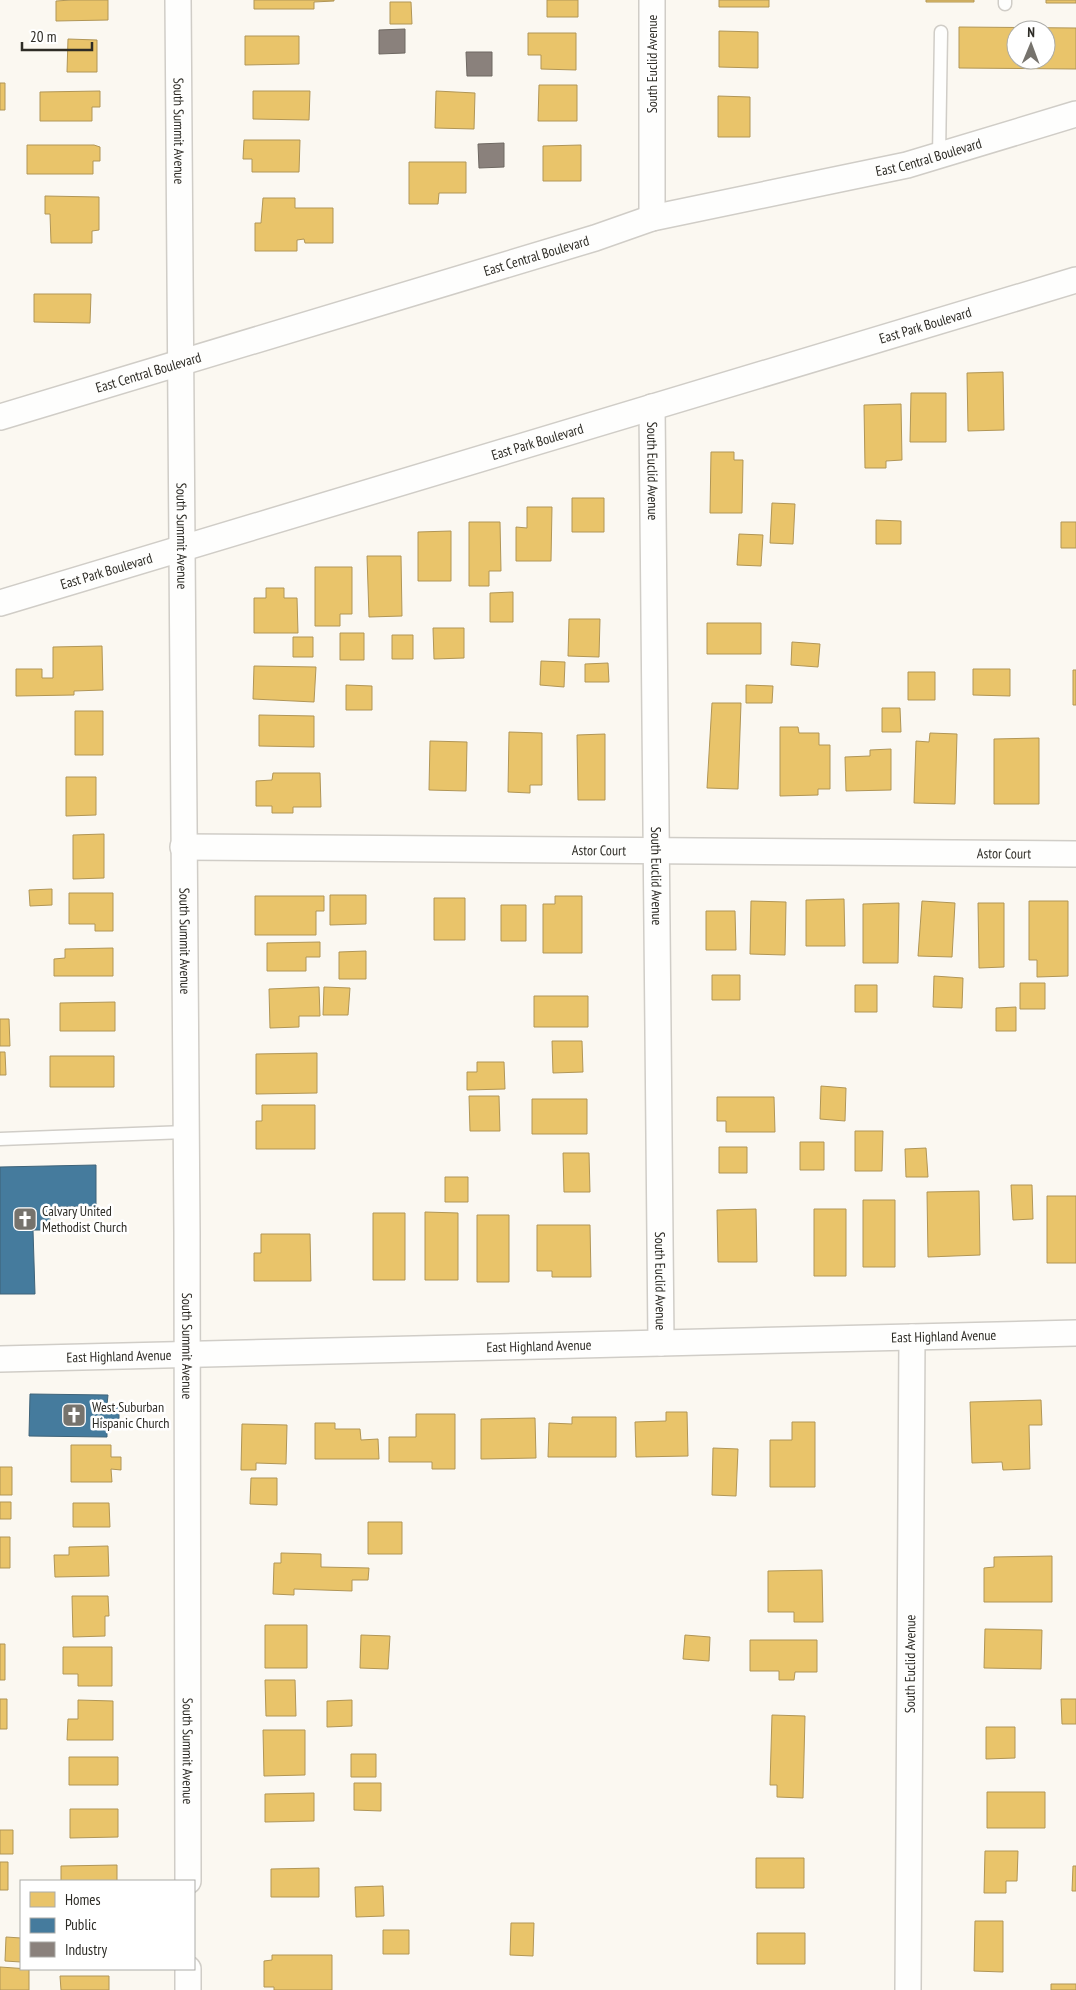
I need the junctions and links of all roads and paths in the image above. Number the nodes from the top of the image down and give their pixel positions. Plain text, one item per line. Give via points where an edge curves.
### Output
1 (178, 0) edge
2 (652, 0) edge
3 (941, 32) dead end
4 (1076, 114) edge
5 (939, 156) junction
6 (652, 218) junction
7 (1076, 280) edge
8 (180, 363) junction
9 (652, 408) junction
10 (0, 417) edge
11 (181, 549) junction
12 (0, 603) edge
13 (183, 848) junction
14 (656, 851) junction
15 (1076, 854) edge
16 (186, 1132) junction
17 (0, 1139) edge
18 (1076, 1334) edge
19 (912, 1338) junction
20 (661, 1343) junction
21 (187, 1354) junction
22 (0, 1359) edge
23 (188, 1880) edge
24 (188, 1970) edge
25 (188, 1990) edge
26 (908, 1990) edge

1 - 8 street, South Summit Avenue
2 - 6 street, South Euclid Avenue
3 - 5 lane
4 - 5 street, East Central Boulevard
5 - 6 street, East Central Boulevard
6 - 8 street, East Central Boulevard
7 - 9 street, East Park Boulevard
8 - 10 street, East Central Boulevard
8 - 11 street, South Summit Avenue
9 - 11 street, East Park Boulevard
9 - 14 street, South Euclid Avenue
11 - 12 street, East Park Boulevard
11 - 13 street, South Summit Avenue
13 - 14 street, Astor Court
13 - 16 street, South Summit Avenue
14 - 15 street, Astor Court
14 - 20 street, South Euclid Avenue
16 - 17 lane
16 - 21 street, South Summit Avenue
18 - 19 street, East Highland Avenue
19 - 20 street, East Highland Avenue
19 - 26 street, South Euclid Avenue
20 - 21 street, East Highland Avenue
21 - 22 street, East Highland Avenue
21 - 23 street, South Summit Avenue
24 - 25 street

